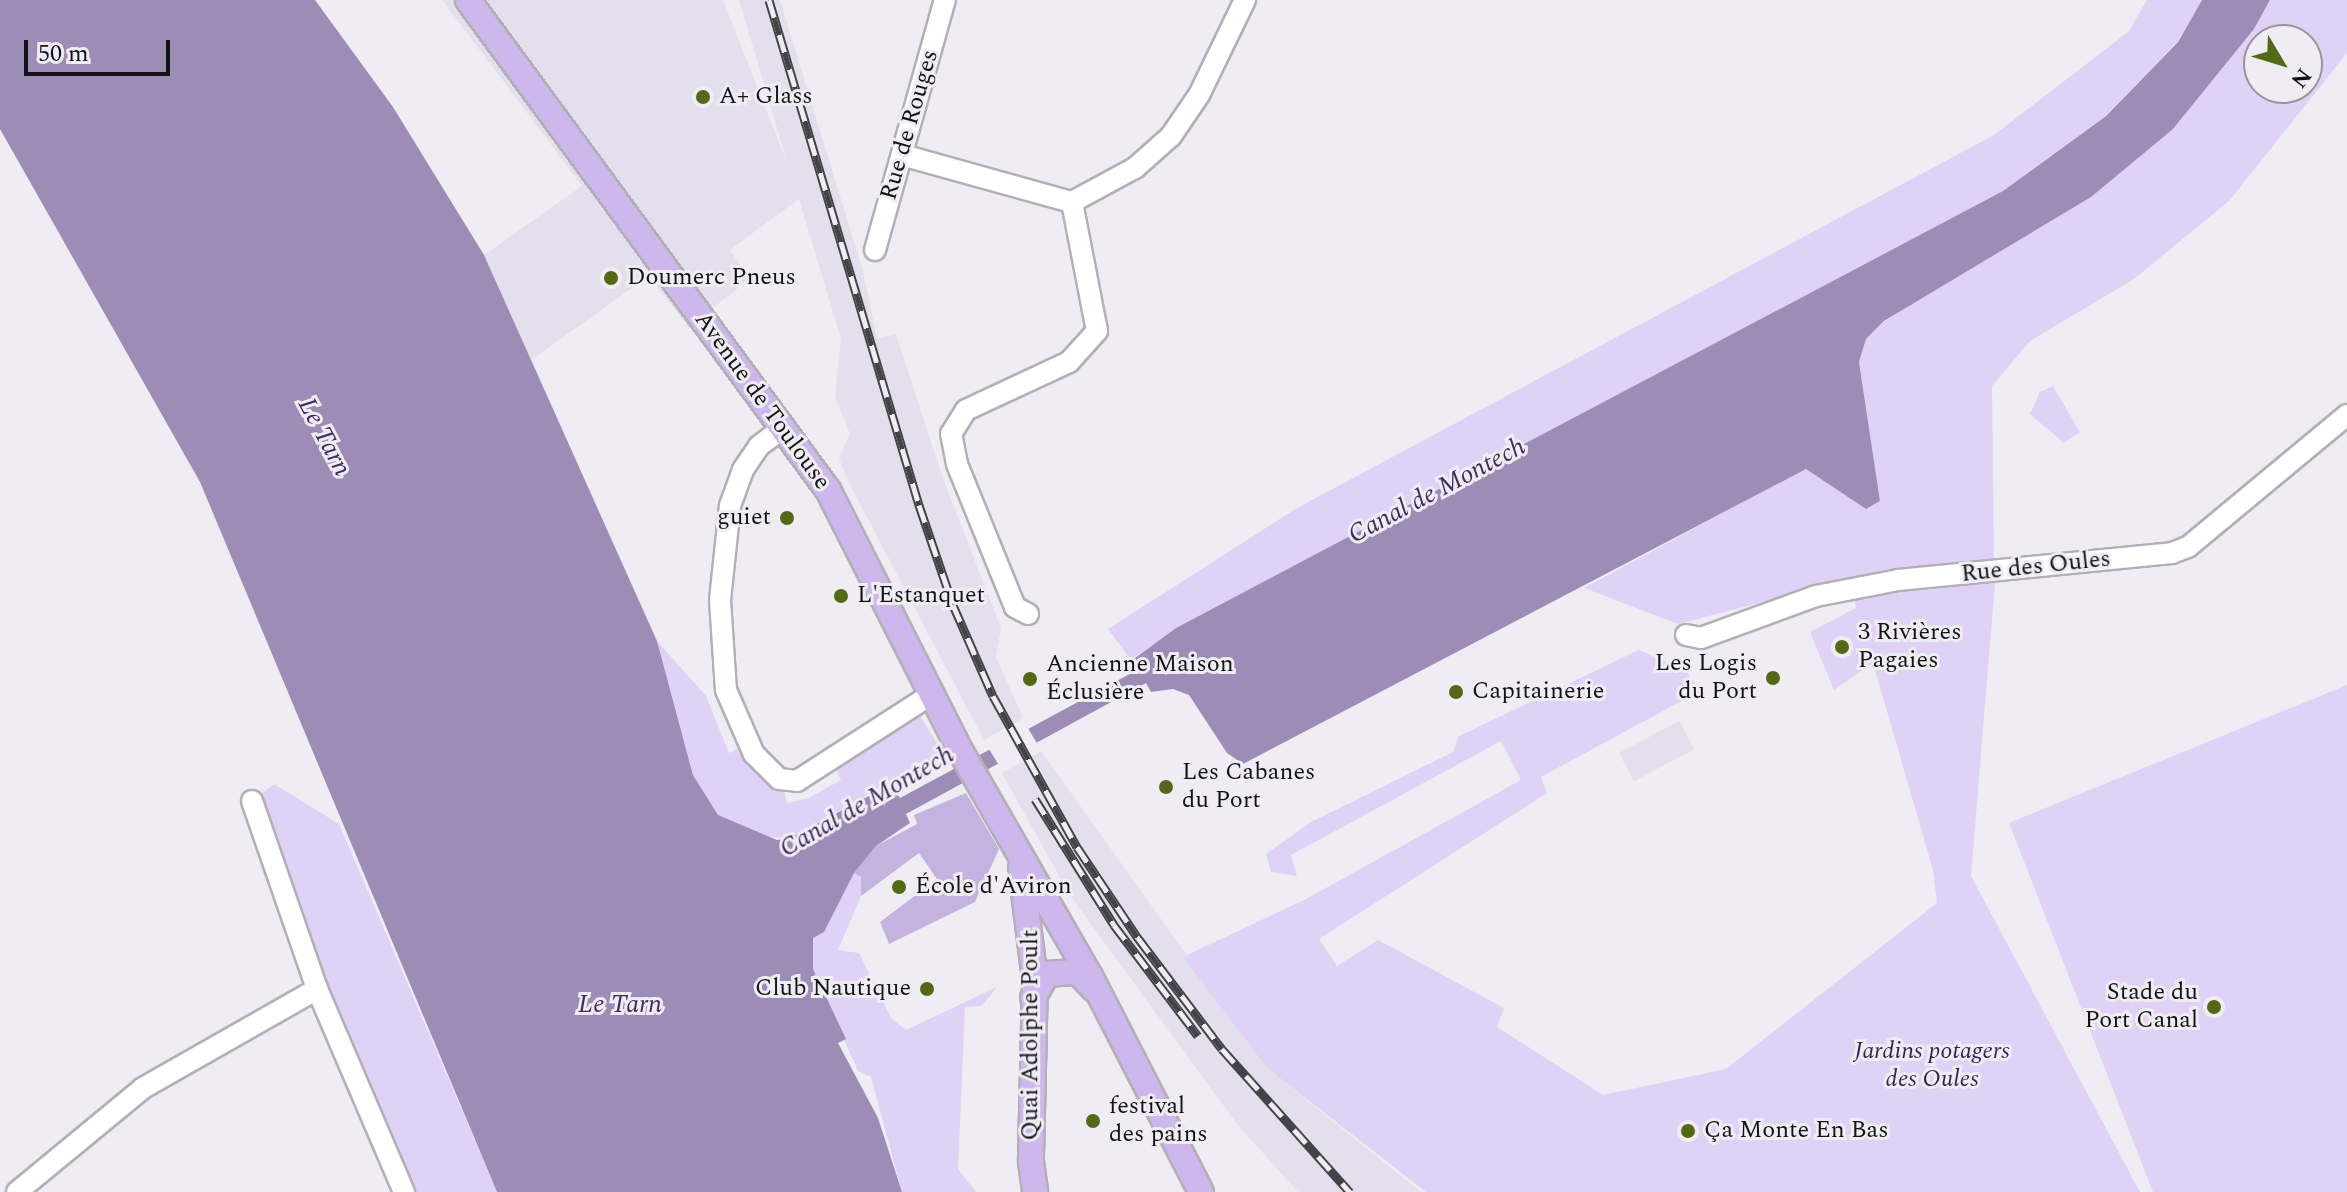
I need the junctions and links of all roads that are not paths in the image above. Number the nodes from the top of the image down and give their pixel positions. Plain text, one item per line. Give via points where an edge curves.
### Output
1 (468, 0) edge
2 (945, 0) edge
3 (1245, 0) edge
4 (902, 155) junction
5 (1072, 202) junction
6 (875, 250) dead end
7 (2347, 415) edge
8 (783, 428) junction
9 (1028, 614) dead end
10 (1686, 635) dead end
11 (932, 694) junction
12 (252, 801) dead end
13 (1011, 831) junction
14 (317, 989) junction
15 (1101, 996) junction
16 (1033, 998) junction
17 (17, 1192) edge
18 (404, 1192) edge
19 (1035, 1192) edge
20 (1201, 1192) edge

1 - 8 main road, Avenue de Toulouse
2 - 4 street, Rue de Rouges
3 - 5 street via 1199,95 1171,136 1135,168
4 - 5 street
4 - 6 street, Rue de Rouges
5 - 9 street via 1097,331 1069,362 966,410 951,434 957,464 1015,607
7 - 10 street, Rue des Oules via 2188,547 2172,553 1898,580 1816,596 1701,638
8 - 11 main road, Avenue de Toulouse via 828,490
8 - 11 street via 759,446 738,482 730,505 720,600 726,690 754,754 779,779 797,781
11 - 13 main road, Avenue de Toulouse
12 - 14 street
13 - 15 main road, Avenue de Toulouse
13 - 16 main road, Quai Adolphe Poult via 1029,906
14 - 17 street via 143,1088
14 - 18 street
15 - 16 main road via 1078,972 1047,974
15 - 20 main road, Avenue de Toulouse
16 - 19 main road, Quai Adolphe Poult

